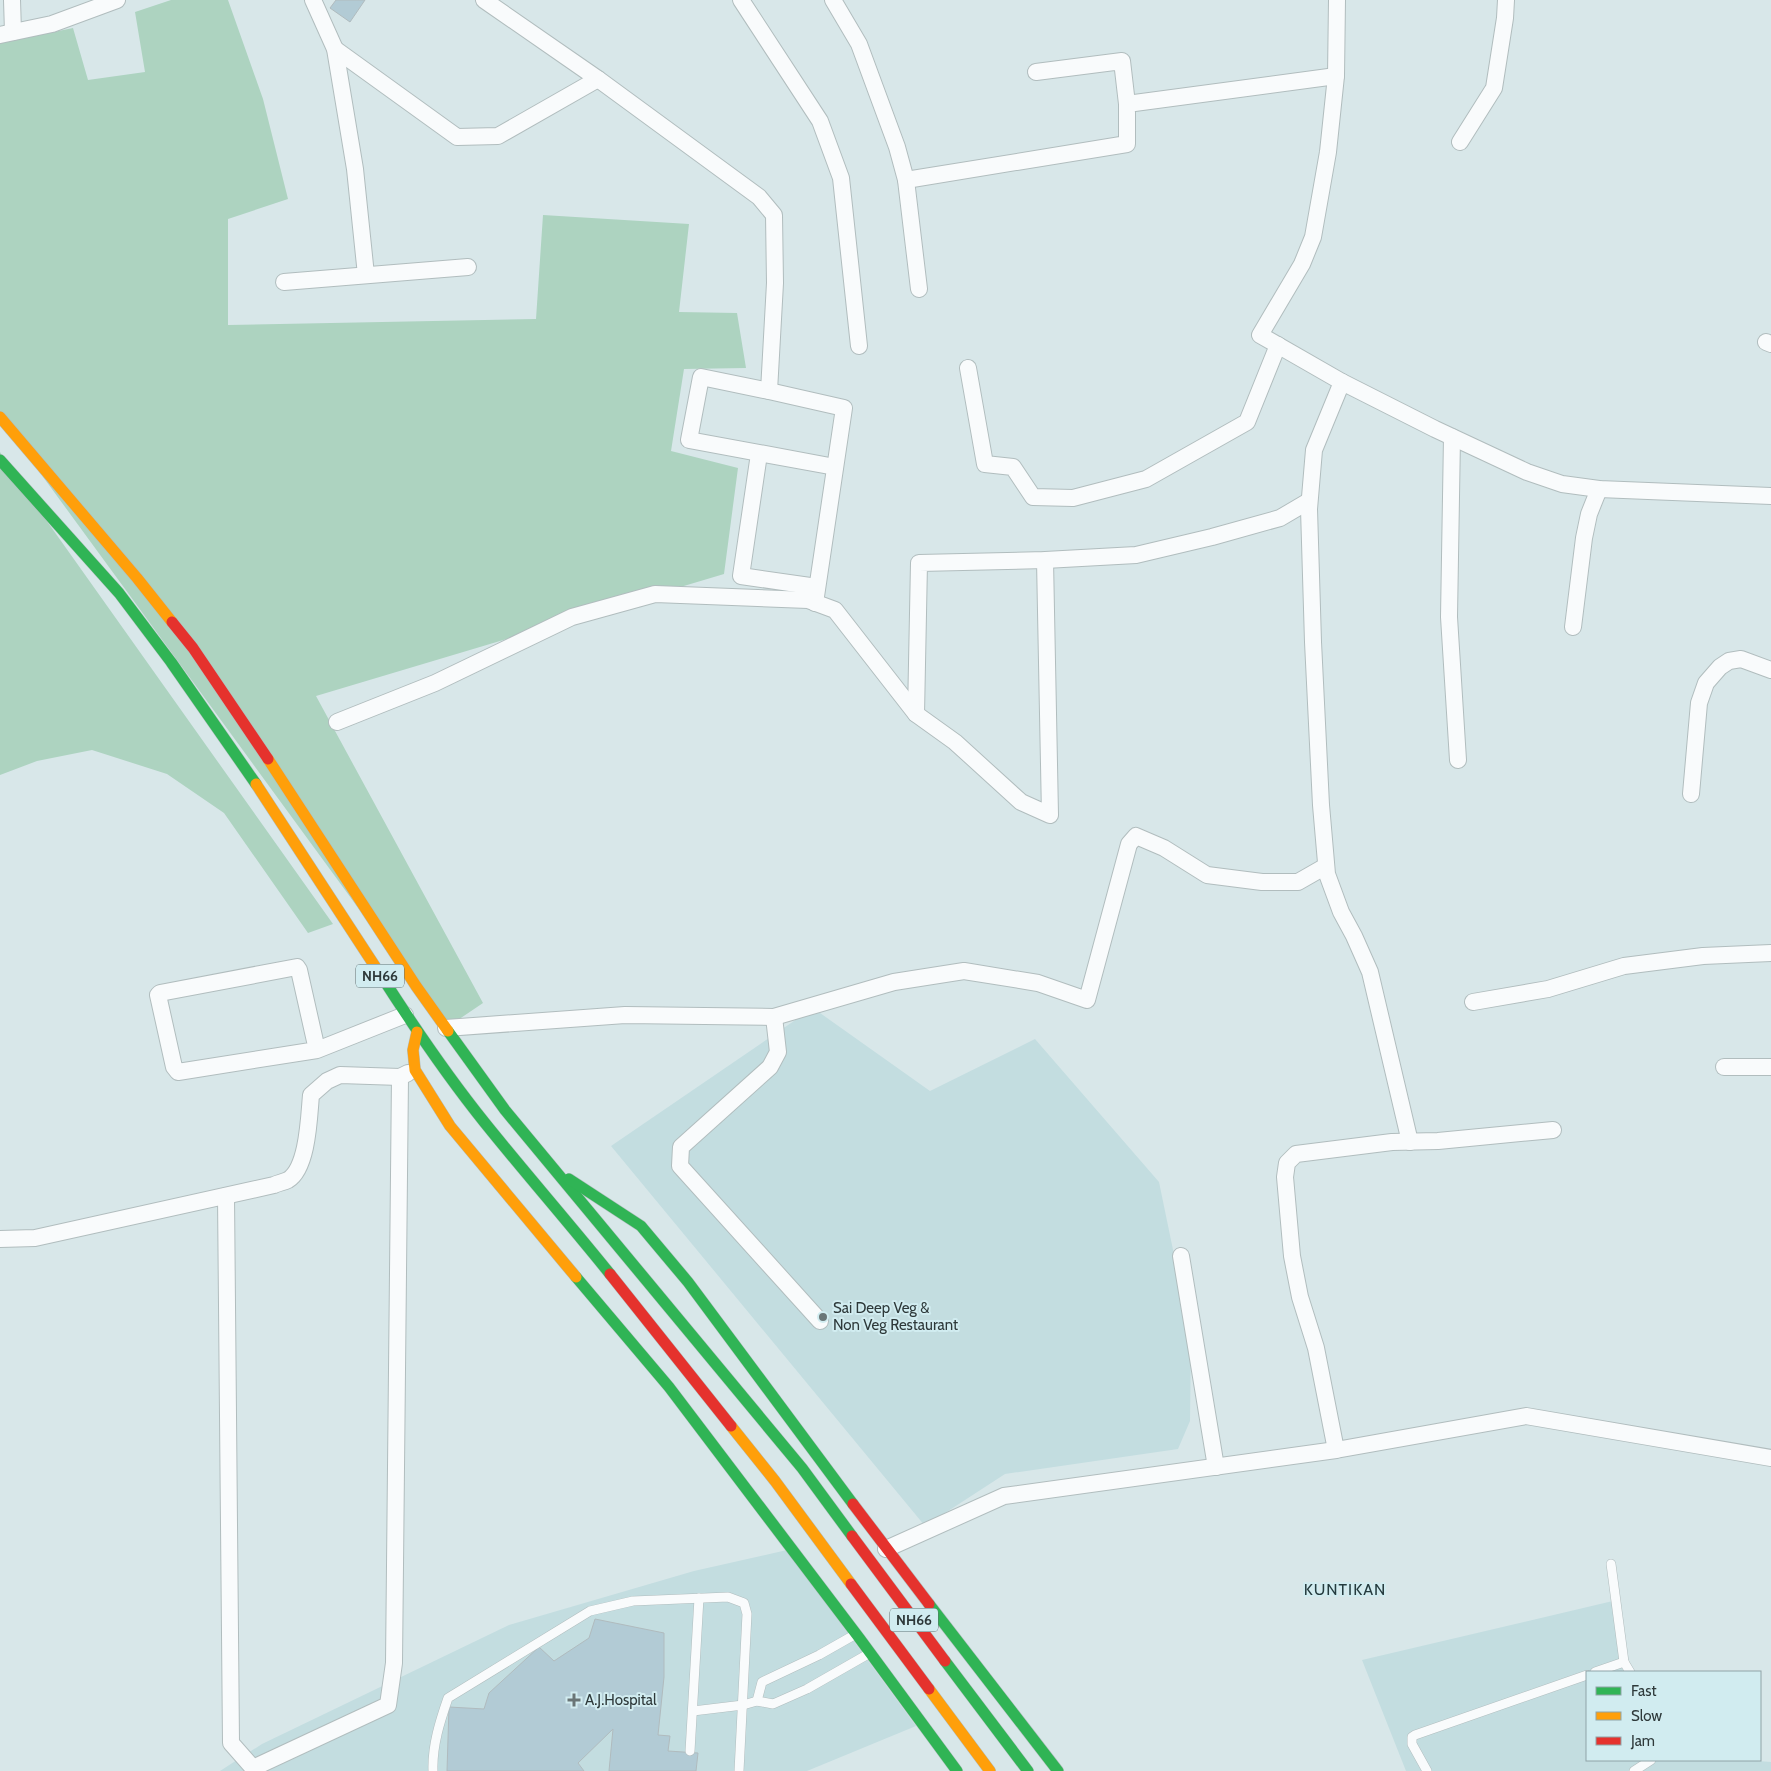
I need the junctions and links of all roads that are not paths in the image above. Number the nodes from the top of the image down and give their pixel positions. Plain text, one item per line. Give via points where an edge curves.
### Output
1 (12, 0) edge
2 (117, 0) edge
3 (313, 0) edge
4 (484, 0) edge
5 (741, 0) edge
6 (833, 0) edge
7 (1337, 0) edge
8 (1506, 0) edge
9 (7, 34) edge
10 (335, 49) junction
11 (1036, 72) dead end
12 (1336, 76) junction
13 (598, 79) junction
14 (1127, 104) junction
15 (1460, 142) dead end
16 (906, 180) junction
17 (468, 267) dead end
18 (366, 275) junction
19 (284, 282) dead end
20 (919, 289) dead end
21 (1278, 345) junction
22 (860, 346) dead end
23 (968, 368) dead end
24 (1342, 382) junction
25 (769, 391) junction
26 (0, 417) edge
27 (1452, 437) junction
28 (759, 454) junction
29 (0, 460) edge
30 (835, 467) junction
31 (1599, 489) junction
32 (1771, 496) edge
33 (1309, 502) junction
34 (1045, 560) junction
35 (816, 595) junction
36 (1573, 627) dead end
37 (1771, 670) edge
38 (916, 714) junction
39 (337, 722) dead end
40 (1458, 760) dead end
41 (1691, 794) dead end
42 (1326, 866) junction
43 (1771, 953) edge
44 (1473, 1002) dead end
45 (405, 1015) junction
46 (774, 1017) junction
47 (446, 1028) junction
48 (417, 1032) junction
49 (316, 1050) junction
50 (1724, 1067) dead end
51 (1771, 1067) edge
52 (415, 1070) junction
53 (400, 1077) junction
54 (1553, 1130) dead end
55 (1410, 1142) junction
56 (556, 1171) junction
57 (226, 1196) junction
58 (0, 1239) edge
59 (1181, 1256) dead end
60 (820, 1321) dead end
61 (1336, 1450) junction
62 (1771, 1458) edge
63 (1216, 1467) junction
64 (886, 1549) junction
65 (1611, 1564) dead end
66 (699, 1598) junction
67 (856, 1634) junction
68 (870, 1653) junction
69 (1624, 1662) junction
70 (1598, 1671) edge
71 (1629, 1671) edge
72 (1586, 1675) edge
73 (757, 1701) junction
74 (743, 1705) junction
75 (693, 1711) junction
76 (690, 1751) dead end
77 (1649, 1761) edge
78 (433, 1771) edge
79 (739, 1771) edge
80 (957, 1771) edge
81 (990, 1771) edge
82 (1028, 1771) edge
83 (1058, 1771) edge
84 (1427, 1771) edge
85 (1634, 1771) edge

1 - 9 street
2 - 9 street via 52,24
3 - 10 street
4 - 13 street
5 - 22 street via 820,121 841,178
6 - 16 street via 859,44
7 - 12 street
8 - 15 street via 1494,88
10 - 13 street via 458,136 498,136
10 - 18 street via 355,169
11 - 14 street via 1122,61
12 - 14 street
12 - 21 street via 1328,152 1312,237 1302,264 1260,335
13 - 25 street via 759,197 774,216 775,283
14 - 16 street via 1127,144
16 - 20 street
17 - 18 street
18 - 19 street
21 - 23 street via 1247,422 1146,480 1073,498 1033,497 1013,466 985,464
21 - 24 street
24 - 27 street
24 - 33 street via 1314,450
25 - 28 street via 701,377 689,440
25 - 30 street via 844,408
26 - 47 main road, NH66 via 193,648
27 - 31 street via 1527,472 1562,484
27 - 40 street via 1449,617
28 - 30 street
28 - 35 street via 742,576
29 - 45 main road, NH66 via 118,593 171,662 276,812
30 - 35 street
31 - 32 street
31 - 36 street via 1589,514
33 - 34 street via 1280,518 1136,555
33 - 42 street via 1313,642
34 - 38 street via 919,563
34 - 38 street via 1050,815 1021,802 955,742
35 - 38 street via 835,610
35 - 39 street via 808,600 654,594 572,617 435,683
37 - 41 street via 1741,660 1729,661 1706,683 1699,703
42 - 46 street via 1298,882 1262,882 1207,875 1164,848 1136,836 1129,844 1087,1000 1038,983 964,971 894,982
42 - 55 street via 1341,912 1370,972
43 - 44 street via 1703,956 1624,966 1548,989
45 - 48 main road, NH66
45 - 49 street
46 - 47 street via 625,1015
46 - 60 street via 778,1052 770,1067 681,1147 680,1166
47 - 56 main road, NH66 via 505,1110
48 - 52 main road
48 - 81 main road, NH66 via 485,1123 568,1221 775,1482
49 - 49 street via 178,1072 174,1067 158,995 297,967
50 - 51 street
52 - 53 street
52 - 67 main road via 450,1126 669,1387
53 - 57 street via 340,1075 327,1081 311,1095 300,1166 290,1179
53 - 57 street via 394,1663 388,1705 253,1768 231,1743
54 - 55 street
55 - 61 street via 1296,1154 1288,1163 1285,1177 1292,1256 1300,1297 1316,1348
56 - 64 main road via 641,1226 688,1282
56 - 82 main road, NH66 via 802,1468
57 - 58 street via 35,1238
59 - 63 street
61 - 62 street via 1526,1416
61 - 63 street
63 - 64 street via 1004,1496
64 - 83 main road
65 - 69 lane
66 - 74 lane via 728,1597 744,1604 747,1614
66 - 75 lane
66 - 78 lane via 633,1601 590,1611 448,1698 439,1724
67 - 68 main road
67 - 73 lane via 762,1682
68 - 73 lane via 807,1689 773,1704
68 - 80 main road
69 - 70 lane
69 - 71 lane
72 - 84 lane via 1415,1735 1412,1744
73 - 74 lane
74 - 75 lane
74 - 79 lane
75 - 76 lane
77 - 85 lane

